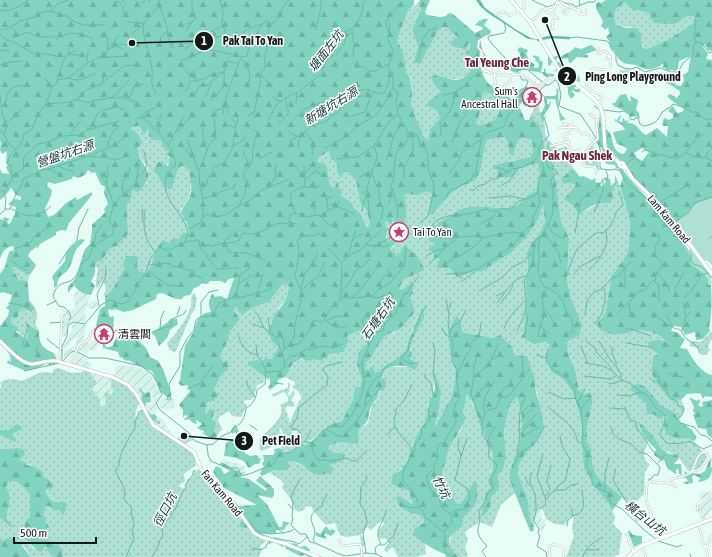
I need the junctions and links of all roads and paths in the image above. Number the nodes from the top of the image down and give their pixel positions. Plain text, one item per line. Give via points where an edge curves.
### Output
1 (511, 0) edge
2 (524, 0) edge
3 (558, 2) edge
4 (555, 6) junction
5 (569, 8) junction
6 (545, 9) junction
7 (586, 10) dead end
8 (521, 11) junction
9 (569, 12) dead end
10 (553, 14) junction
11 (496, 15) dead end
12 (530, 22) junction
13 (553, 29) dead end
14 (487, 36) dead end
15 (594, 46) dead end
16 (610, 56) junction
17 (606, 59) dead end
18 (486, 71) junction
19 (482, 72) dead end
20 (494, 72) dead end
21 (563, 74) junction
22 (494, 76) junction
23 (508, 76) junction
24 (493, 85) dead end
25 (513, 89) dead end
26 (597, 103) junction
27 (590, 114) dead end
28 (596, 120) junction
29 (603, 120) junction
30 (563, 123) dead end
31 (571, 126) junction
32 (567, 127) junction
33 (559, 128) dead end
34 (596, 141) junction
35 (568, 144) junction
36 (551, 146) dead end
37 (579, 148) dead end
38 (577, 152) junction
39 (583, 156) junction
40 (596, 173) dead end
41 (712, 272) edge
42 (66, 312) dead end
43 (94, 331) dead end
44 (0, 341) edge
45 (61, 362) junction
46 (701, 450) dead end
47 (704, 452) junction
48 (692, 471) junction
49 (667, 483) junction
50 (676, 487) dead end
51 (712, 493) edge
52 (696, 510) dead end
53 (712, 519) edge
54 (698, 524) junction
55 (626, 534) dead end
56 (712, 535) edge
57 (666, 536) junction
58 (339, 540) dead end
59 (641, 546) junction
60 (706, 548) junction
61 (633, 551) junction
62 (318, 557) edge
63 (362, 557) edge
64 (549, 557) edge
65 (563, 557) edge
66 (628, 557) edge
67 (646, 557) edge
68 (708, 557) edge

1 - 8 main road
2 - 8 street via 524,8
3 - 4 street
3 - 5 street
3 - 5 street via 565,8 564,13
4 - 6 street
4 - 10 street
5 - 7 street via 580,11 579,14 585,14
5 - 9 street
6 - 10 street via 546,12
6 - 12 street
8 - 11 street via 510,16 504,12
8 - 12 main road
10 - 13 street via 557,18 552,22
12 - 21 main road via 554,64
14 - 18 street via 479,41 478,47 487,65
15 - 16 street via 599,49 599,53 604,51
16 - 17 street
16 - 26 street via 610,68 593,69 588,73 587,86 602,96
18 - 19 street
18 - 22 street
20 - 22 street
21 - 23 street via 560,77 551,77 539,87 522,75
21 - 26 main road
22 - 23 street
22 - 24 street via 496,83
23 - 25 street via 511,80 504,86 506,90
26 - 29 main road, Lam Kam Road via 602,111
27 - 28 street
28 - 29 street
28 - 34 street
29 - 41 main road, Lam Kam Road via 605,147 609,153 662,207
30 - 31 street
31 - 32 street
31 - 34 street
32 - 33 street
32 - 35 street via 570,129 564,137
34 - 39 street
35 - 36 street via 566,142
35 - 38 street via 572,151
37 - 38 street
38 - 39 street
39 - 40 street via 583,165 595,167
42 - 45 street via 62,315
43 - 45 street via 90,333 87,342 79,344 76,351
44 - 45 main road, Fan Kam Road via 26,363 49,360
45 - 62 main road, Fan Kam Road via 112,377 128,385 137,395 153,425 194,452 201,469 232,501 254,533
46 - 47 street
47 - 48 street via 698,455
47 - 48 street via 708,456 704,465
48 - 49 street
49 - 50 street
49 - 57 street via 649,482 646,498 655,526
51 - 52 street via 698,504
53 - 54 main road
54 - 57 main road
54 - 60 street
55 - 61 street
56 - 60 street
57 - 59 main road
58 - 63 street via 342,546 360,544
59 - 61 main road
59 - 67 street
60 - 68 street
61 - 66 main road
64 - 65 street via 550,546 554,544 565,549

